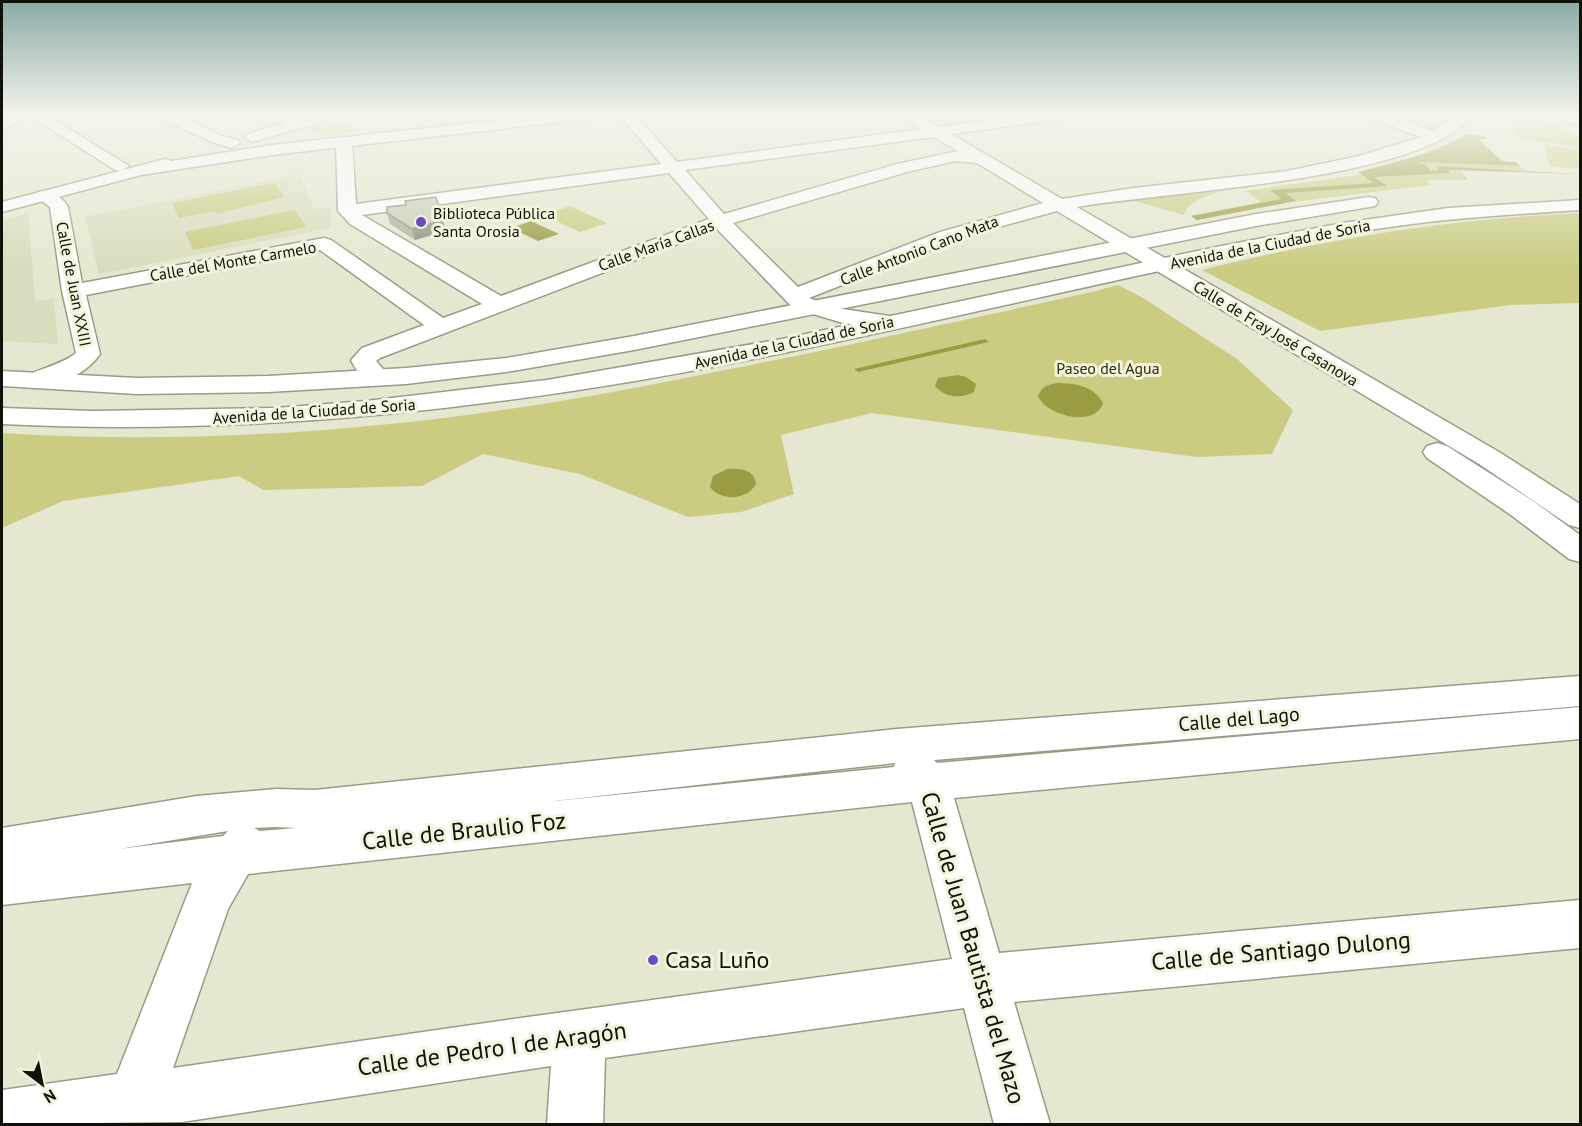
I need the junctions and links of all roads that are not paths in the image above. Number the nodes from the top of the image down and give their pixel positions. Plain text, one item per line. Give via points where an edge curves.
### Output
1 (672, 167) edge
2 (115, 168) edge
3 (153, 168) edge
4 (165, 168) edge
5 (340, 168) edge
6 (668, 168) edge
7 (904, 168) edge
8 (997, 168) edge
9 (1327, 168) edge
10 (144, 171) junction
11 (66, 181) junction
12 (1581, 188) edge
13 (1536, 189) dead end
14 (2, 191) edge
15 (44, 196) junction
16 (2, 198) edge
17 (1392, 199) dead end
18 (1060, 205) junction
19 (1581, 205) edge
20 (2, 207) edge
21 (347, 211) junction
22 (720, 221) junction
23 (1128, 245) junction
24 (1150, 267) junction
25 (74, 291) junction
26 (801, 302) junction
27 (498, 304) junction
28 (888, 322) junction
29 (440, 326) junction
30 (378, 378) junction
31 (2, 379) edge
32 (32, 381) junction
33 (2, 416) edge
34 (1581, 518) edge
35 (1581, 551) edge
36 (1581, 691) edge
37 (1581, 723) edge
38 (897, 746) junction
39 (928, 783) junction
40 (315, 809) junction
41 (2, 849) edge
42 (234, 855) junction
43 (2, 883) edge
44 (1581, 924) edge
45 (982, 980) junction
46 (580, 1036) junction
47 (131, 1112) edge
48 (2, 1118) edge
49 (575, 1125) edge
50 (1022, 1125) edge

1 - 22 street
2 - 11 street
3 - 10 street
4 - 10 street
5 - 21 street
6 - 21 street
7 - 22 street, Calle María Callas
8 - 18 street, Calle de Fray José Casanova
9 - 18 street, Calle Antonio Cano Mata
10 - 15 street
11 - 14 street
11 - 16 street
12 - 13 street
15 - 20 street
15 - 25 street, Calle de Juan XXIII via 59,207
17 - 23 street, Avenida de la Ciudad de Soria via 1305,211
18 - 23 street, Calle de Fray José Casanova
18 - 26 street, Calle Antonio Cano Mata via 973,227 827,285
19 - 24 street, Avenida de la Ciudad de Soria via 1407,219 1307,234
21 - 27 street
22 - 26 street
22 - 27 street, Calle María Callas
23 - 24 street, Calle de Fray José Casanova
23 - 26 street, Avenida de la Ciudad de Soria
24 - 28 street, Avenida de la Ciudad de Soria
24 - 34 street, Calle de Fray José Casanova via 1481,453
24 - 35 street, Calle de Fray José Casanova via 1530,513
25 - 29 street, Calle del Monte Carmelo via 320,244
25 - 32 street, Calle de Juan XXIII via 87,354 65,371
26 - 28 street via 842,316
26 - 30 street, Avenida de la Ciudad de Soria via 556,357
27 - 29 street, Calle María Callas
28 - 33 street, Avenida de la Ciudad de Soria via 551,389 380,410 143,420
29 - 30 street, Calle María Callas via 366,357 364,363
30 - 32 street, Avenida de la Ciudad de Soria via 137,386
31 - 32 street, Avenida de la Ciudad de Soria
36 - 38 street, Calle del Lago
37 - 39 street, Calle del Lago
38 - 39 street, Calle de Juan Bautista del Mazo
38 - 40 street, Calle de Braulio Foz
39 - 42 street, Calle de Braulio Foz
39 - 45 street, Calle de Juan Bautista del Mazo
40 - 41 street, Calle de Braulio Foz via 291,807 202,815
40 - 42 street via 259,834
42 - 43 street, Calle de Braulio Foz
42 - 47 street via 197,929
44 - 45 street, Calle de Santiago Dulong
45 - 46 street, Calle de Pedro I de Aragón
45 - 50 street, Calle de Juan Bautista del Mazo
46 - 47 street, Calle de Pedro I de Aragón via 182,1095
46 - 49 street
47 - 48 street, Calle de Pedro I de Aragón

